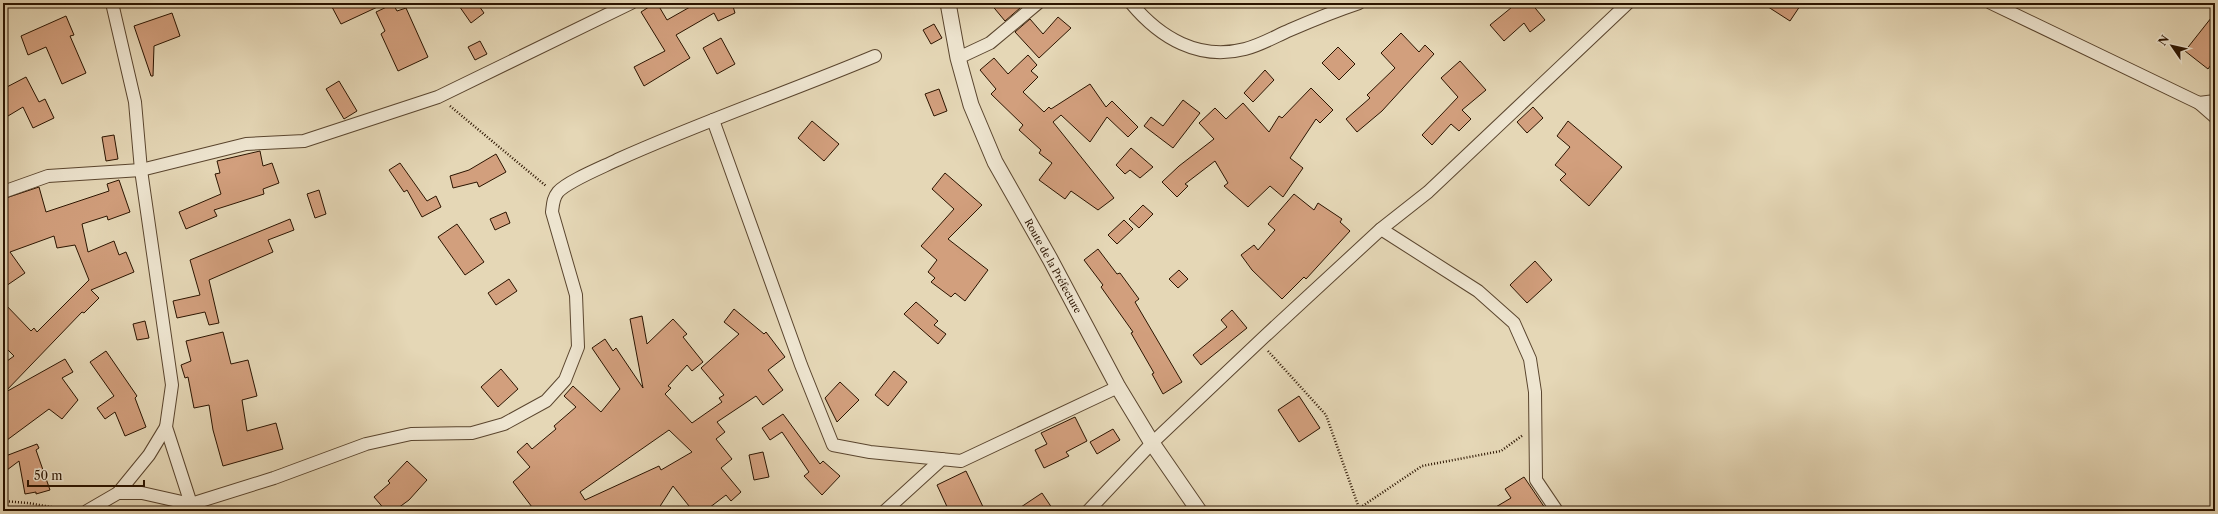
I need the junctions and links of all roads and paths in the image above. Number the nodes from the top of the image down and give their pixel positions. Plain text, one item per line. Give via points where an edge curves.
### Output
1 (112, 3) edge
2 (631, 3) edge
3 (948, 3) edge
4 (1038, 3) edge
5 (1131, 3) edge
6 (1359, 3) edge
7 (1628, 3) edge
8 (1991, 3) edge
9 (875, 56) dead end
10 (958, 58) junction
11 (438, 97) junction
12 (2215, 101) edge
13 (2200, 103) junction
14 (2215, 117) edge
15 (714, 120) junction
16 (141, 170) junction
17 (3, 192) edge
18 (556, 195) junction
19 (1381, 230) junction
20 (1260, 341) junction
21 (1118, 387) junction
22 (1537, 425) junction
23 (166, 427) junction
24 (1152, 443) junction
25 (942, 459) junction
26 (118, 493) junction
27 (3, 501) edge
28 (192, 508) edge
29 (1359, 508) junction
30 (74, 511) edge
31 (87, 511) edge
32 (885, 511) edge
33 (1088, 511) edge
34 (1199, 511) edge
35 (1355, 511) edge
36 (1557, 511) edge

1 - 16 street via 135,102
2 - 11 street
3 - 10 street, Route de la Préfecture
4 - 10 street via 990,43
5 - 6 street via 1166,37 1203,52 1226,53 1246,49
7 - 19 street via 1428,192
8 - 13 street
9 - 15 street
10 - 21 street, Route de la Préfecture via 972,105 995,162
11 - 16 street via 304,142 246,144
11 - 18 path
12 - 13 street
13 - 14 street
15 - 18 street via 680,131 589,174
15 - 25 street via 801,365 833,445 870,452
16 - 17 street via 48,176
16 - 23 street via 172,385
18 - 28 street via 552,212 576,295 578,347 566,380 546,401 504,424 472,433 411,434 366,444
19 - 20 street
19 - 22 street via 1478,291 1514,323 1530,359
20 - 24 street
20 - 29 path via 1326,415
21 - 24 street, Route de la Préfecture
21 - 25 street via 961,461
22 - 29 path via 1501,451 1422,466
22 - 36 street via 1536,480
23 - 26 street via 149,455
23 - 28 street
24 - 33 street
24 - 34 street, Route de la Préfecture
25 - 32 street
26 - 28 street via 142,493
26 - 31 street
27 - 30 path
29 - 35 path

